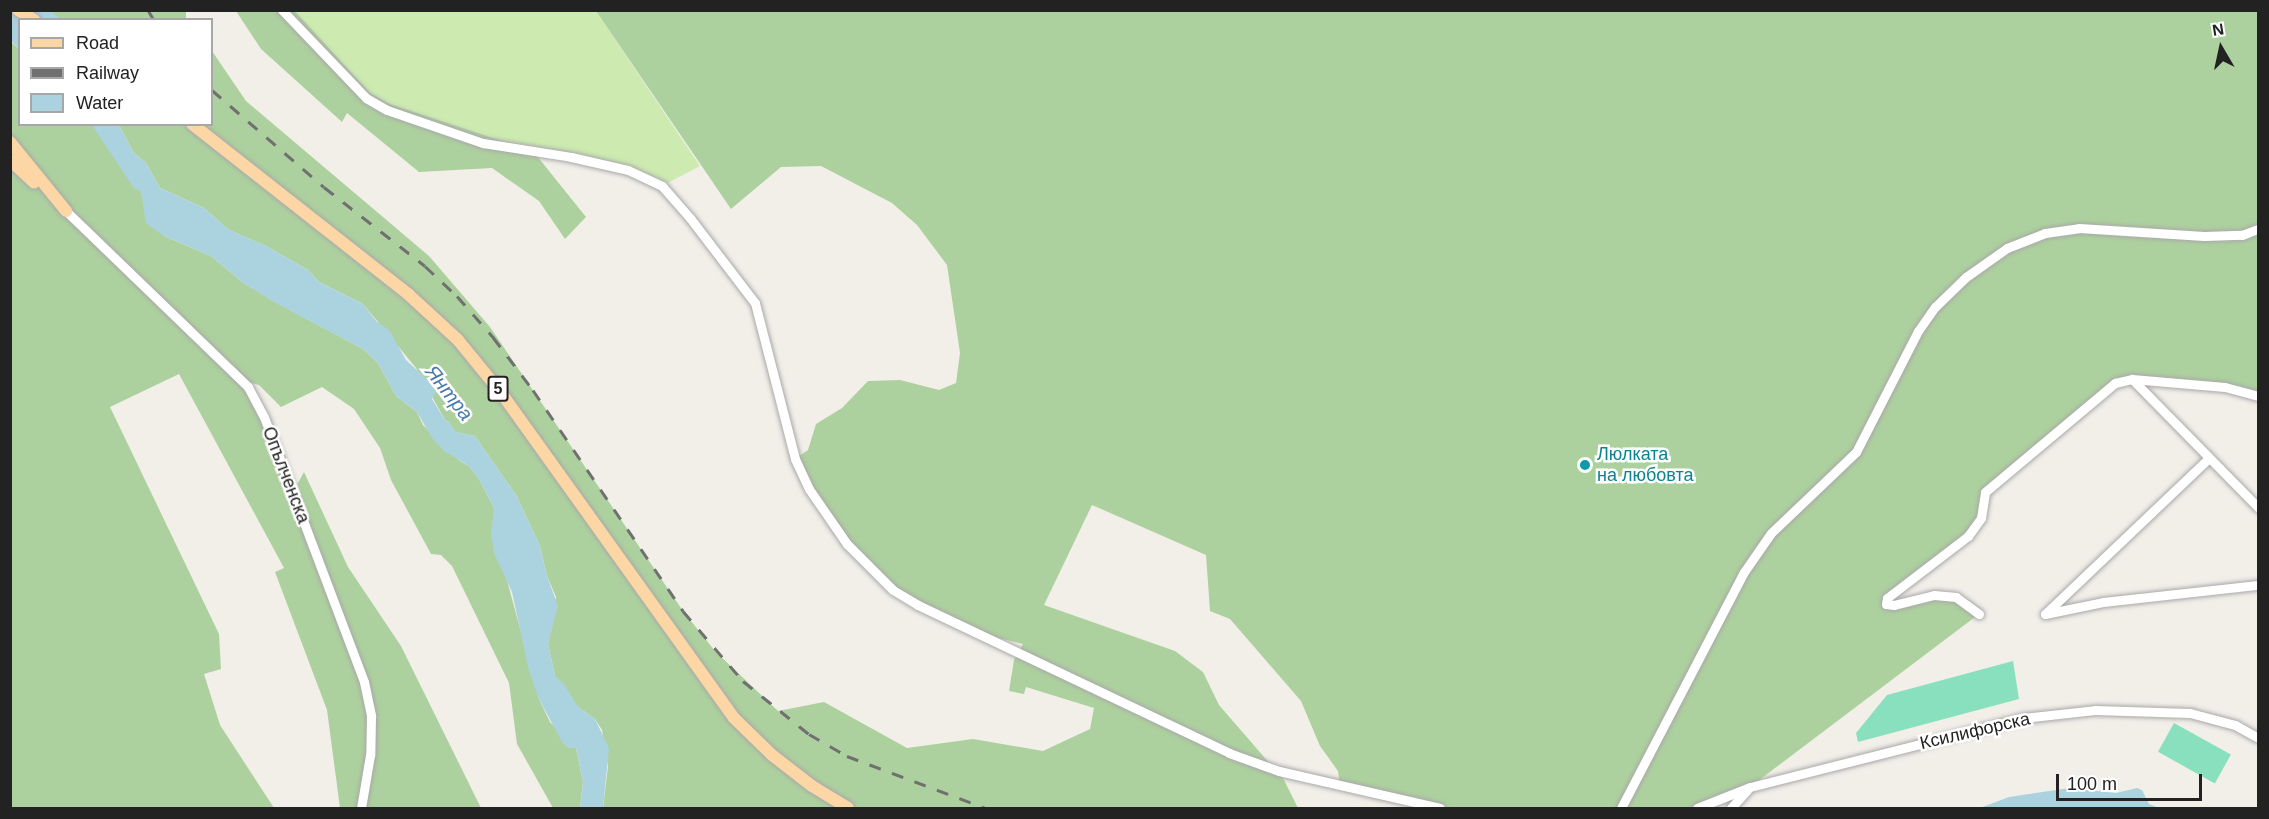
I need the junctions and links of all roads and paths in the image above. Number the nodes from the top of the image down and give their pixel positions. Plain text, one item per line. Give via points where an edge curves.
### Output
1 (18, 10) edge
2 (282, 10) edge
3 (31, 18) edge
4 (195, 126) edge
5 (10, 142) edge
6 (10, 160) edge
7 (66, 211) junction
8 (2259, 229) edge
9 (2132, 379) junction
10 (2259, 396) edge
11 (2210, 458) junction
12 (2259, 507) edge
13 (2259, 585) edge
14 (1979, 614) dead end
15 (2259, 738) edge
16 (1750, 787) junction
17 (361, 808) edge
18 (848, 808) edge
19 (1440, 808) edge
20 (1621, 808) edge
21 (1697, 808) edge
22 (1731, 808) edge

1 - 3 main road
2 - 19 street via 366,98 387,110 483,143 628,170 662,186 755,303 795,459 809,489 847,544 893,590 1229,753 1280,771
4 - 18 main road, 5 via 408,294 458,340 502,394 734,718 772,755
5 - 7 main road
6 - 7 main road
7 - 17 street, Опълченска via 248,387 264,417 364,682 371,716 370,755
8 - 20 street via 2242,235 2213,236 2079,228 2045,233 2007,248 1966,278 1935,307 1918,331 1856,452 1771,533 1744,572
9 - 10 street via 2225,387
9 - 11 street
9 - 14 street via 2115,384 1985,492 1981,518 1968,536 1887,598 1886,604 1934,595 1956,597
11 - 12 street
11 - 13 street via 2045,614 2103,602
15 - 16 street, Ксилифорска via 2235,725 2190,713 2095,710 2023,718
16 - 21 street, Ксилифорска
16 - 22 street

